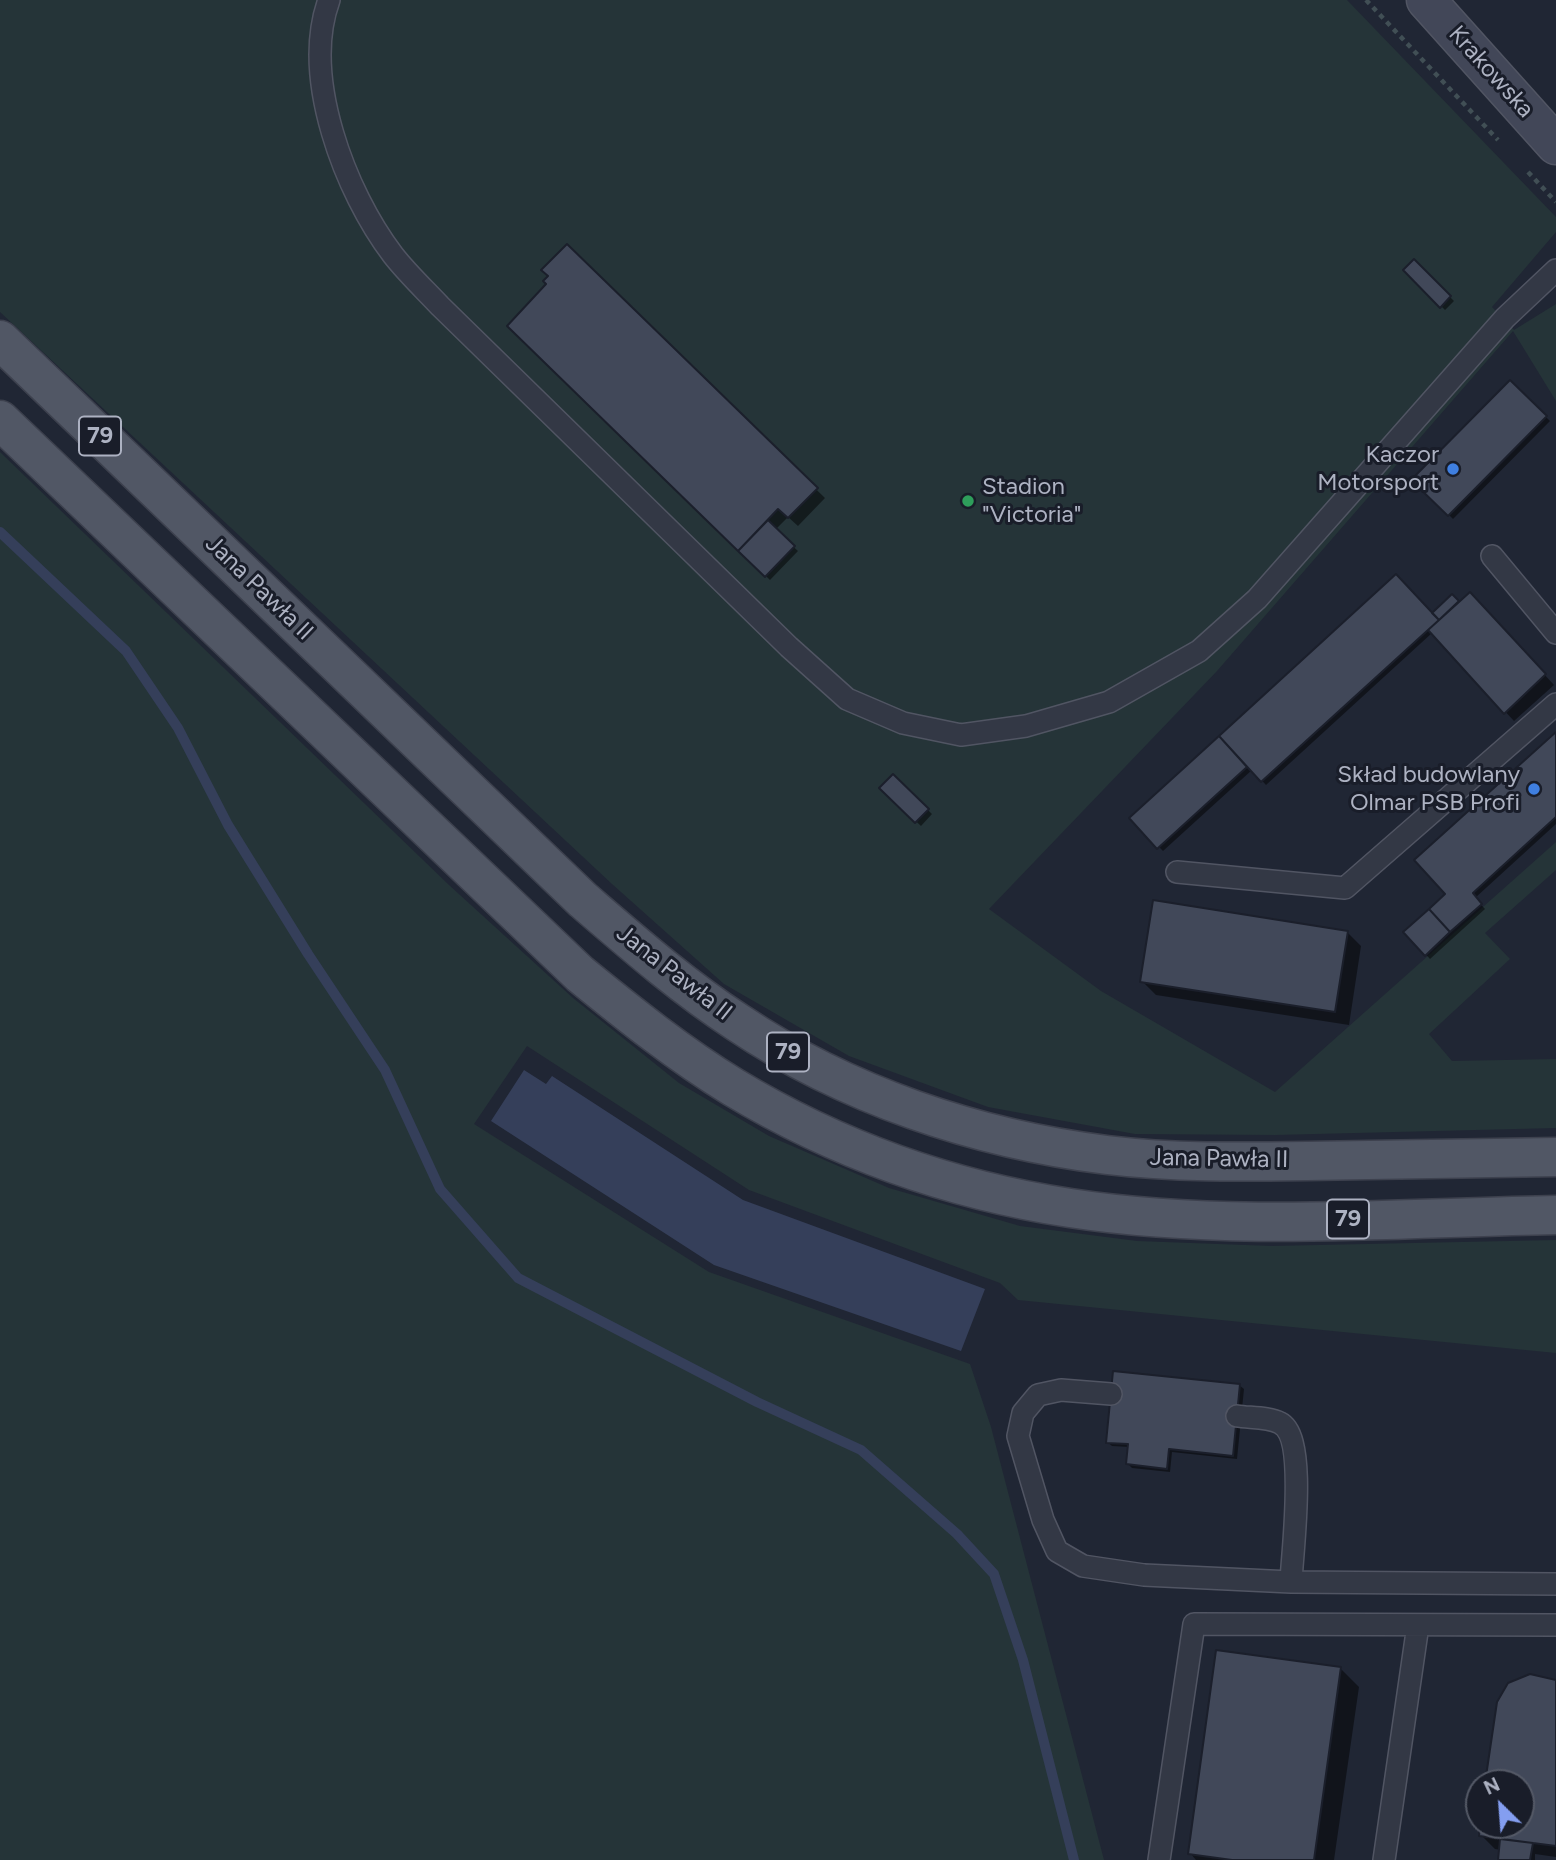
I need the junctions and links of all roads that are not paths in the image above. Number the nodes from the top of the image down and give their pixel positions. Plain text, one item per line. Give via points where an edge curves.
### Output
1 (329, 0) edge
2 (1426, 0) edge
3 (1556, 145) edge
4 (1556, 270) edge
5 (0, 340) edge
6 (0, 419) edge
7 (1492, 556) dead end
8 (1556, 633) edge
9 (1556, 704) edge
10 (1177, 872) dead end
11 (1556, 1157) edge
12 (1556, 1214) edge
13 (1111, 1394) dead end
14 (1237, 1416) dead end
15 (1291, 1582) junction
16 (1556, 1584) edge
17 (1418, 1625) junction
18 (1556, 1625) edge
19 (1159, 1860) edge
20 (1384, 1860) edge

1 - 4 lane via 320,44 320,90 358,196 392,254 789,647 847,699 903,723 961,735 1026,726 1109,702 1199,651 1257,599 1505,318
2 - 3 street, Krakowska
5 - 11 main road, Jana Pawła II / 79 via 583,900 681,982 737,1023 801,1060 896,1103 978,1130 1108,1155 1228,1162
6 - 12 main road, 79 via 580,974 705,1069 814,1130 952,1183 1072,1208 1255,1219
7 - 8 lane
9 - 10 lane via 1345,888
13 - 15 lane via 1061,1390 1038,1395 1023,1413 1018,1436 1057,1551 1083,1566 1144,1575
14 - 15 lane via 1280,1423 1293,1436 1297,1458
15 - 16 lane
17 - 18 lane
17 - 19 lane via 1194,1624
17 - 20 lane

